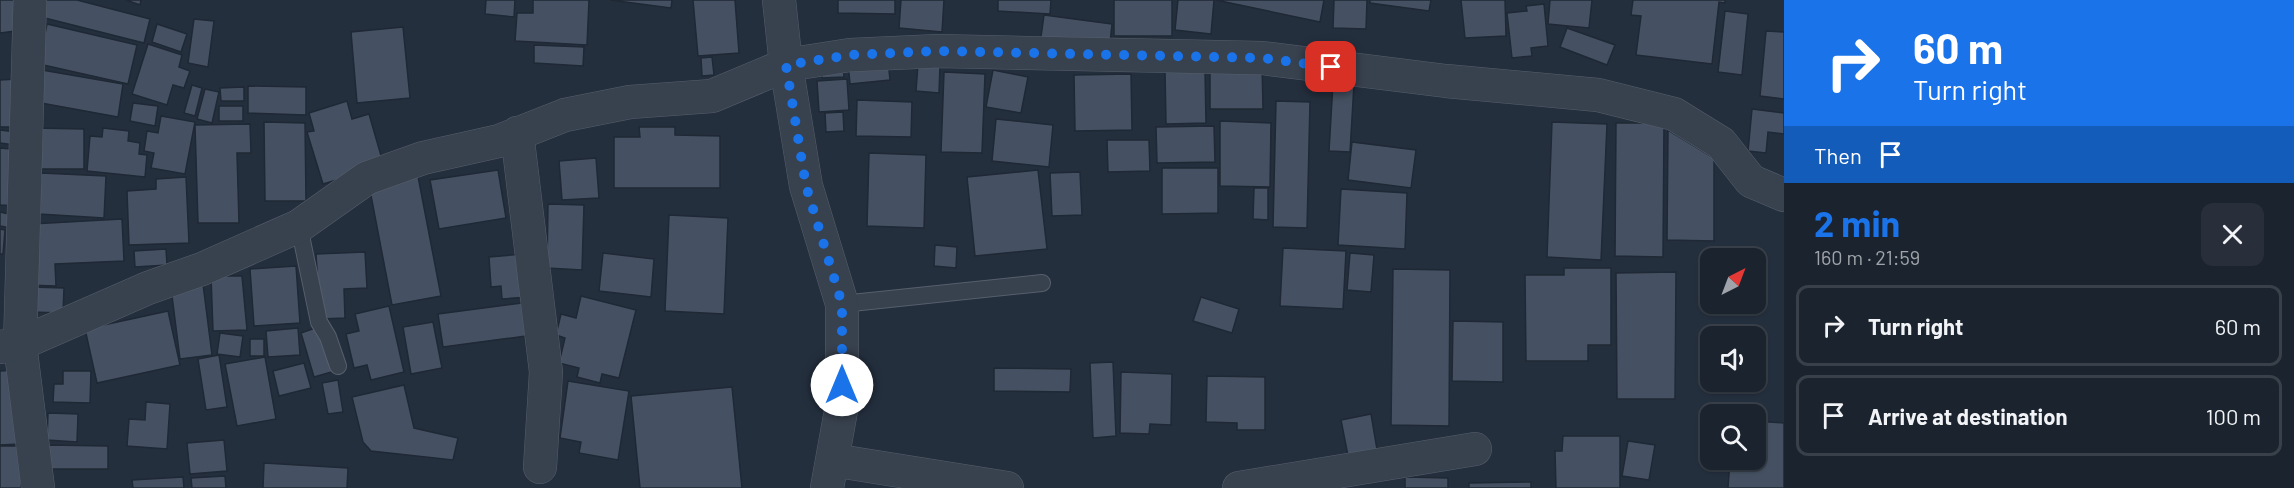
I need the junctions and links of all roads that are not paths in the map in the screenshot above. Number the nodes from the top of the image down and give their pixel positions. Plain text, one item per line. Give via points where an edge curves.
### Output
1 (30, 0) edge
2 (779, 0) edge
3 (786, 65) junction
4 (517, 133) junction
5 (1784, 195) edge
6 (299, 226) junction
7 (1042, 283) dead end
8 (842, 304) junction
9 (10, 345) edge
10 (338, 366) dead end
11 (1475, 448) dead end
12 (540, 467) dead end
13 (830, 474) edge
14 (38, 488) edge
15 (1007, 488) edge
16 (1239, 488) edge

1 - 9 street
2 - 3 street
3 - 4 street via 712,96 630,102 565,115
3 - 5 street via 850,55 938,51 1262,58 1598,95 1674,114 1721,143 1751,181
3 - 8 street via 806,186
4 - 6 street via 499,141 423,158 367,178
4 - 12 street via 546,372
6 - 9 street
6 - 10 lane via 319,322
7 - 8 lane
8 - 13 street via 842,405
9 - 14 street
11 - 16 street
13 - 15 street

